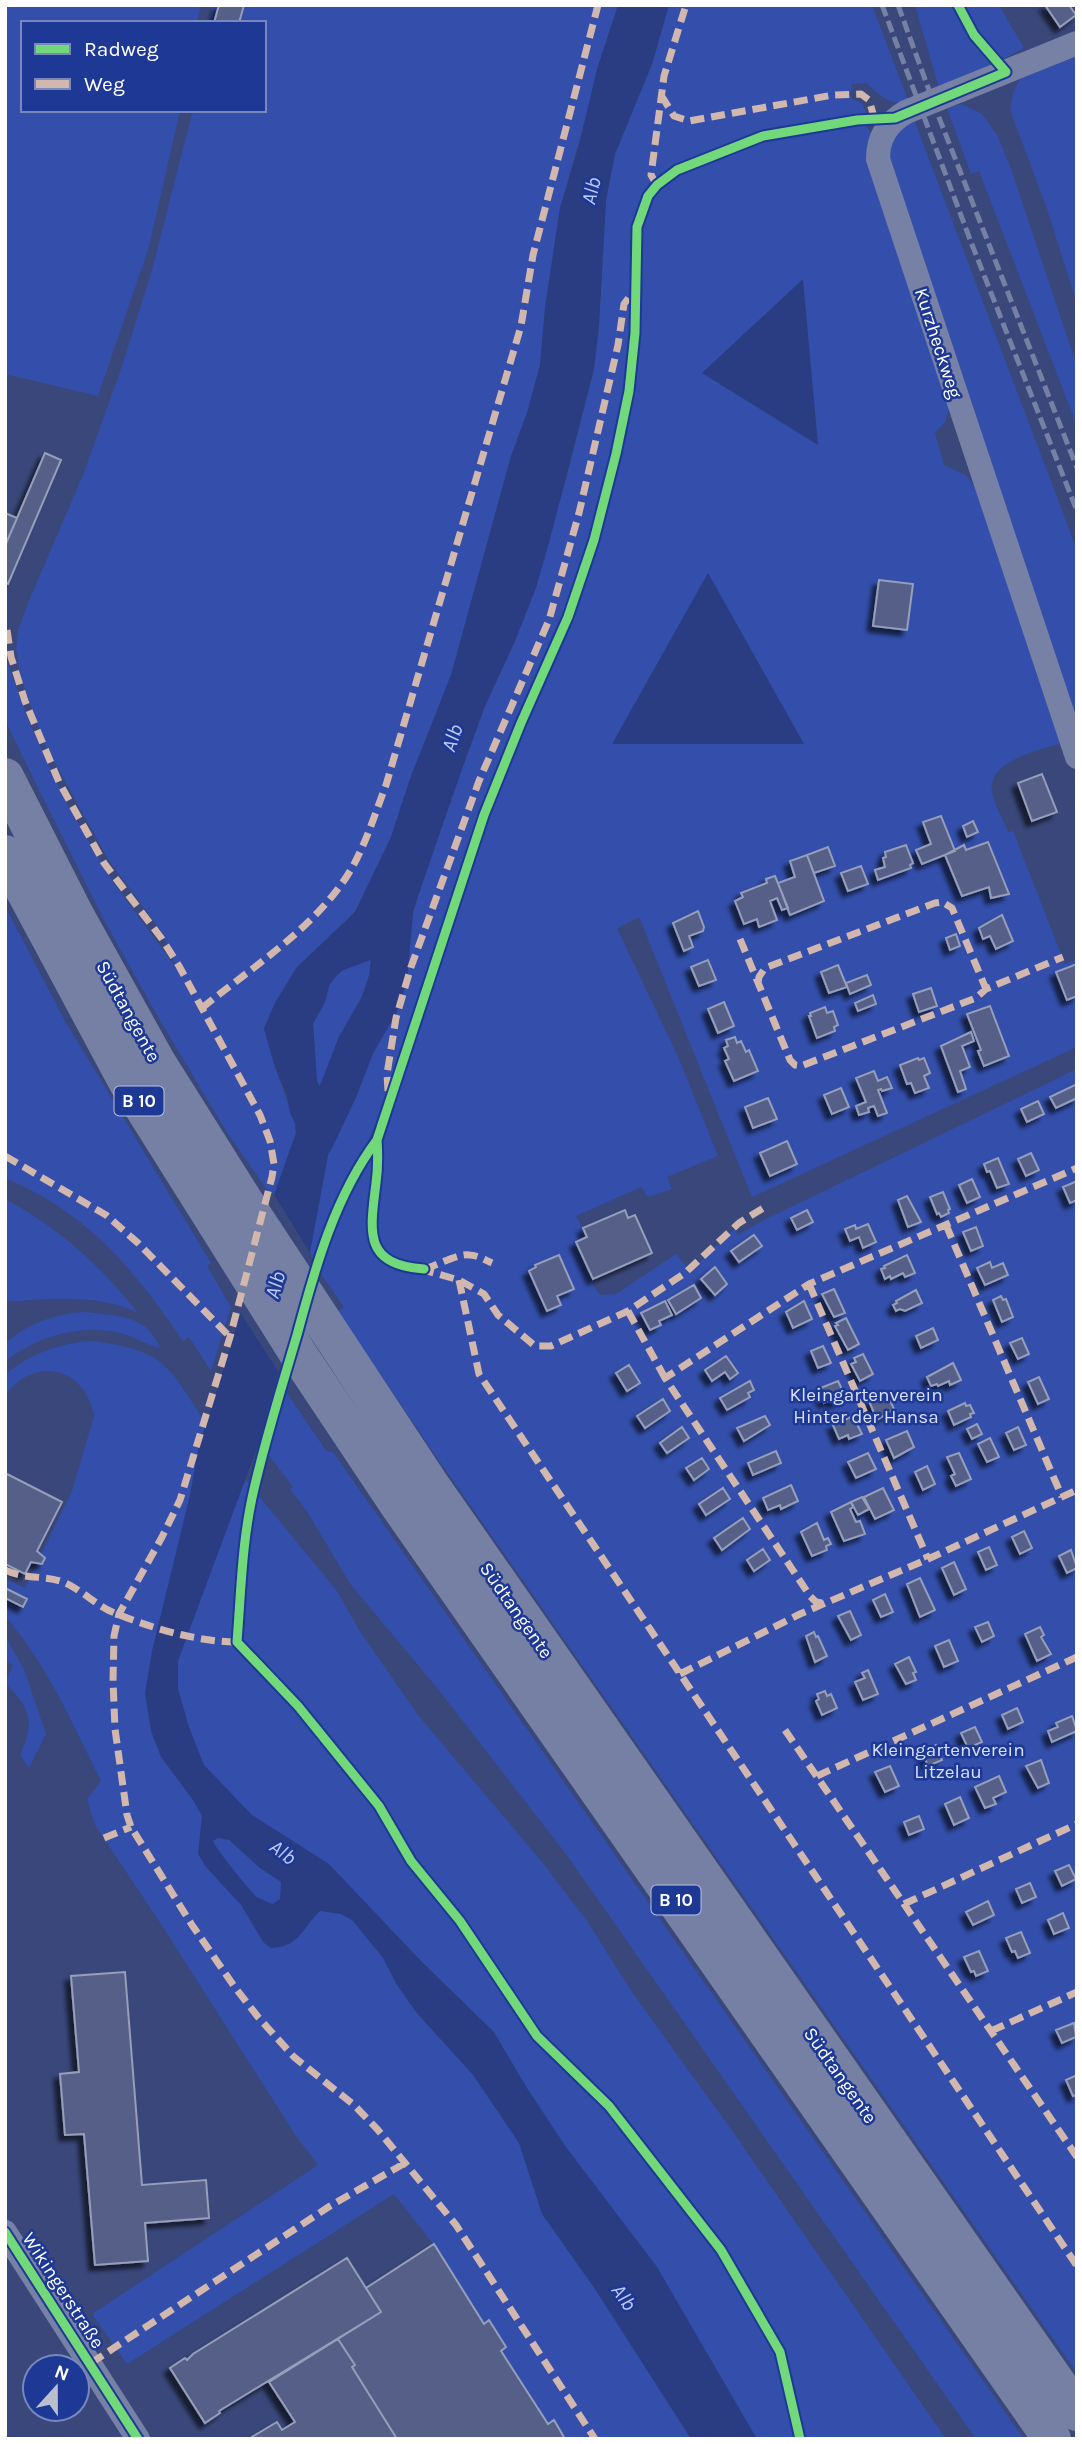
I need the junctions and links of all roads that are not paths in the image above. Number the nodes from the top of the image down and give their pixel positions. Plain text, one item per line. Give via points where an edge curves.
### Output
1 (1077, 43) edge
2 (1077, 757) edge
3 (5, 777) edge
4 (5, 854) edge
5 (5, 2232) edge
6 (1077, 2412) edge
7 (138, 2439) edge
8 (1052, 2439) edge

1 - 2 street, Kurzheckweg via 906,112 883,133 878,159
3 - 6 highway, Südtangente / B 10 via 150,1049 254,1217 429,1483
4 - 8 highway, Südtangente / B 10 via 128,1083 302,1360
5 - 7 street, Wikingerstraße

